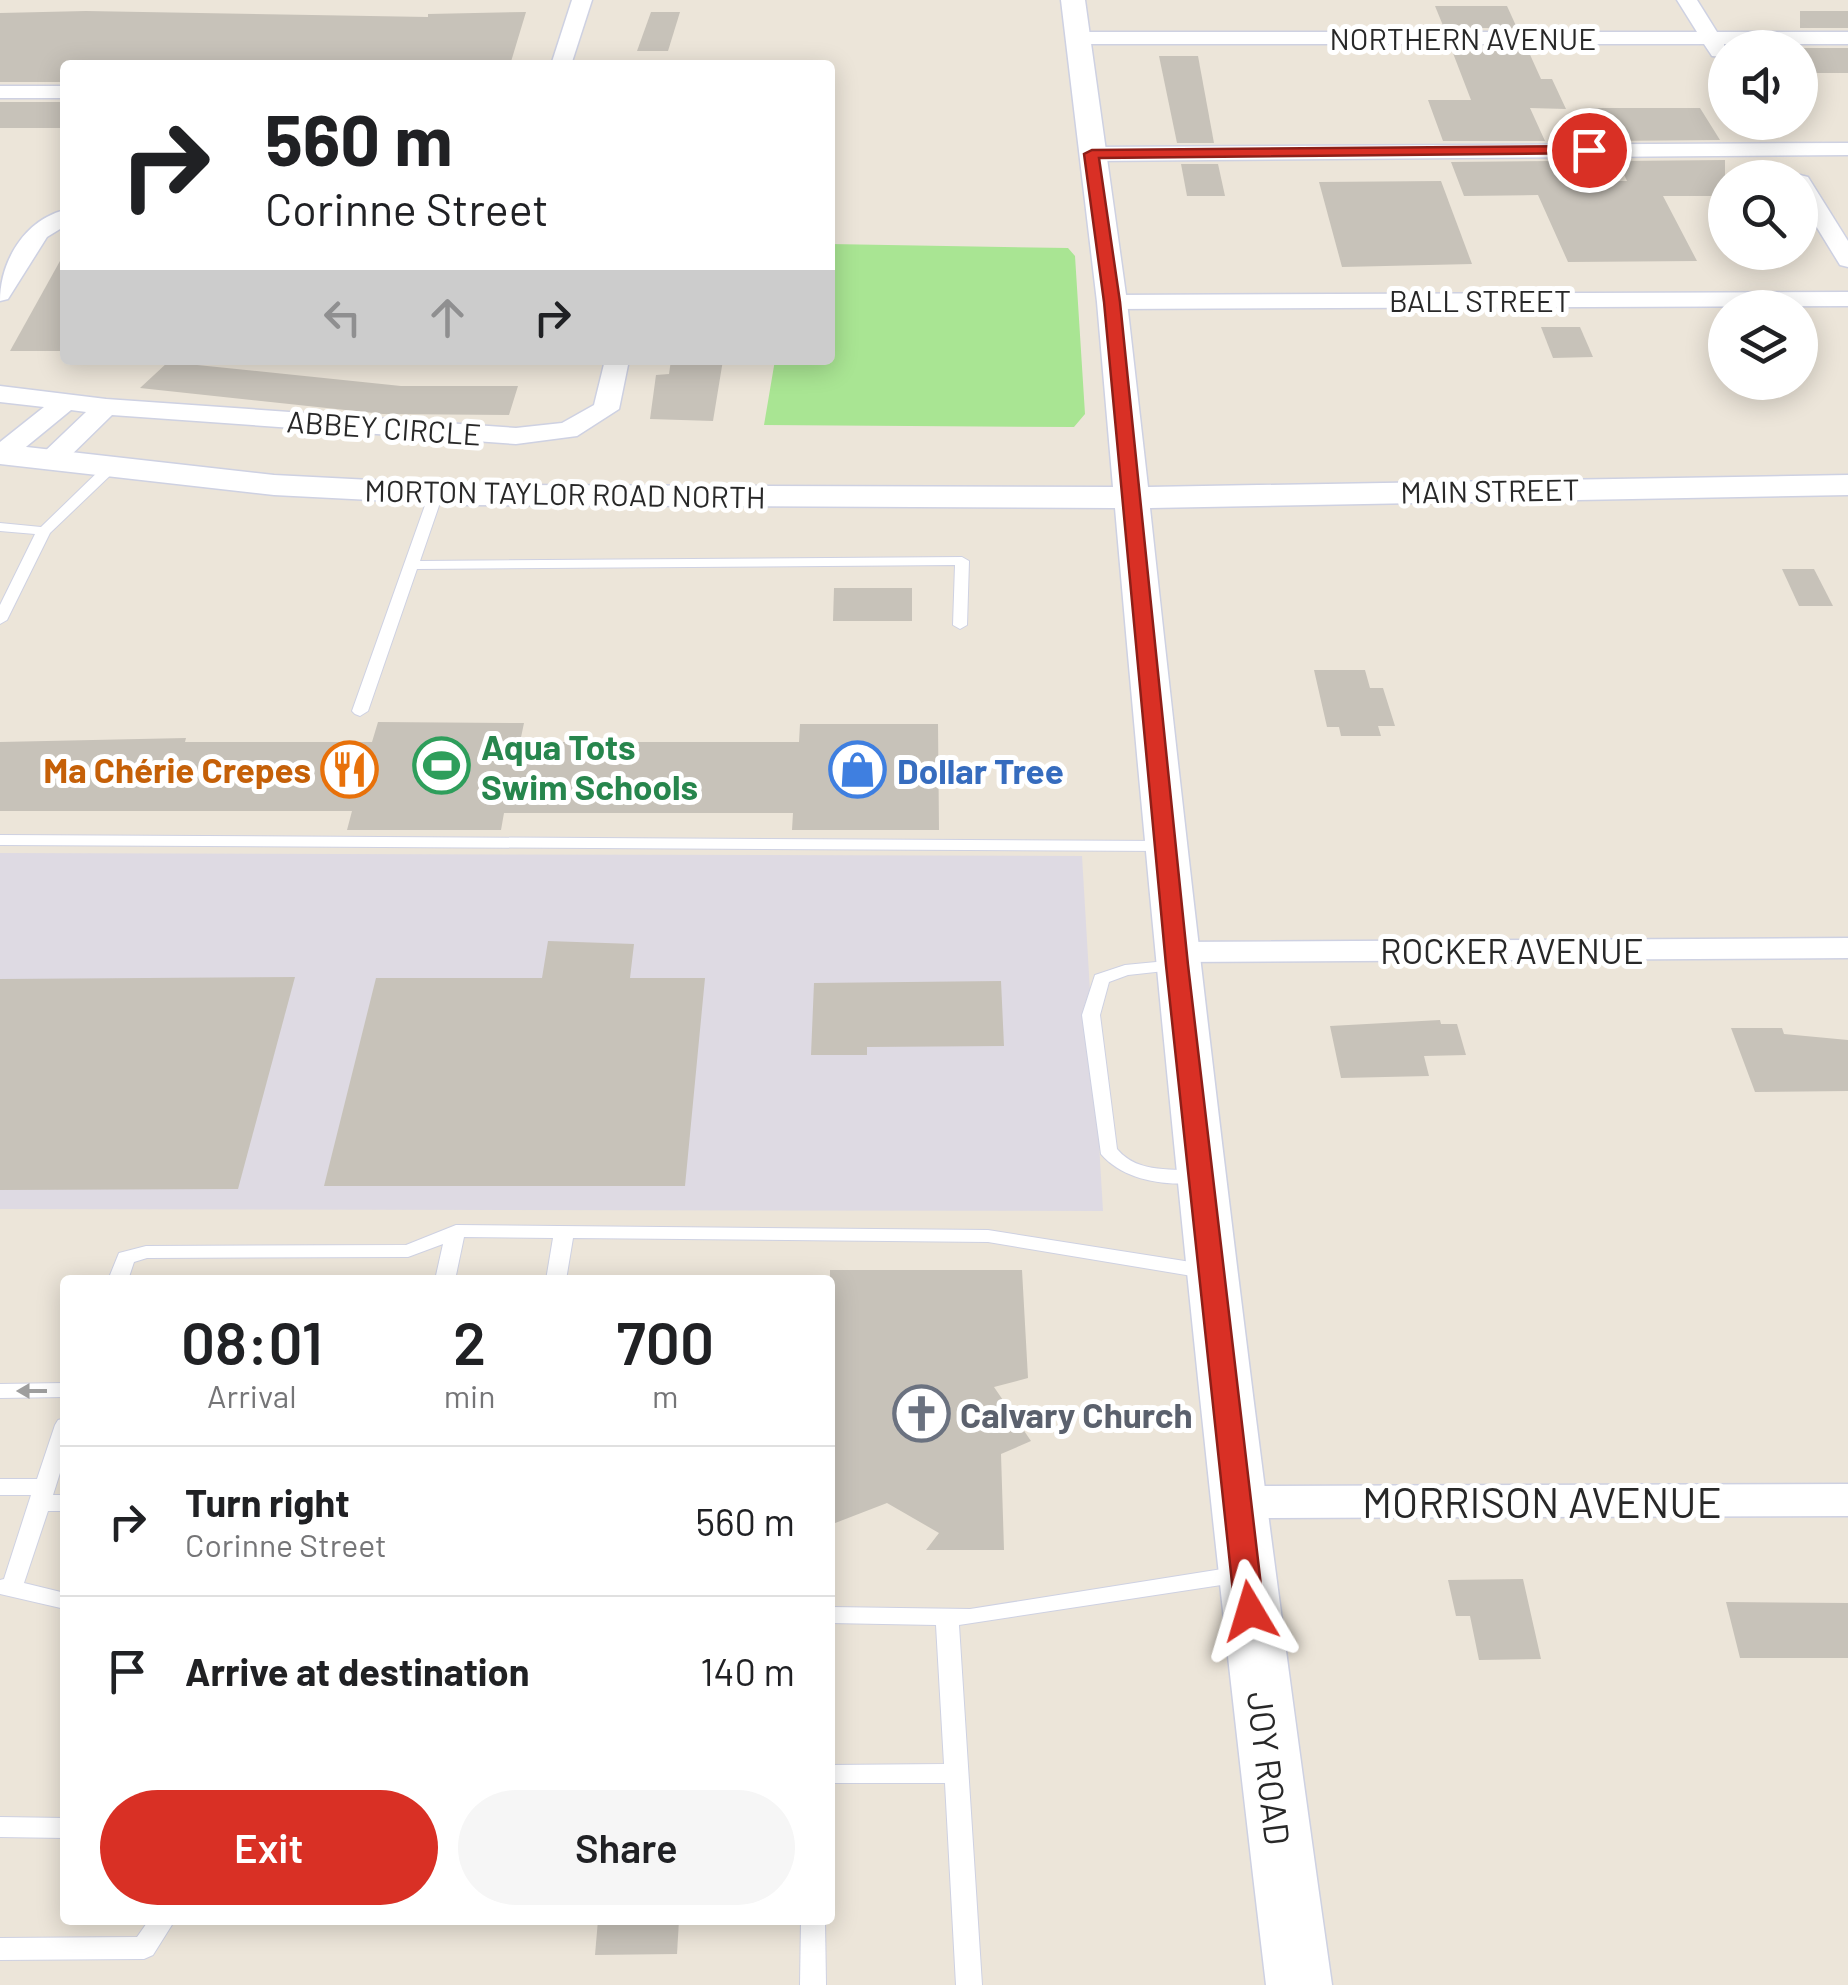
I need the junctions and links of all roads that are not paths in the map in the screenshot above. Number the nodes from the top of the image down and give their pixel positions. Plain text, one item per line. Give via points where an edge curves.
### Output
1 (582, 0) edge
2 (1073, 0) edge
3 (1687, 0) edge
4 (1708, 35) edge
5 (1078, 38) junction
6 (1708, 38) edge
7 (1818, 38) edge
8 (1848, 38) edge
9 (564, 60) edge
10 (0, 92) edge
11 (60, 92) edge
12 (1775, 140) edge
13 (1780, 149) junction
14 (1848, 149) edge
15 (1092, 154) junction
16 (1787, 160) edge
17 (1818, 211) edge
18 (60, 220) edge
19 (1848, 260) edge
20 (0, 294) edge
21 (1848, 299) edge
22 (1112, 302) junction
23 (615, 365) edge
24 (0, 394) edge
25 (66, 402) junction
26 (106, 407) junction
27 (0, 454) edge
28 (50, 460) junction
29 (112, 466) junction
30 (1848, 485) edge
31 (436, 494) junction
32 (1131, 498) junction
33 (0, 527) edge
34 (44, 532) junction
35 (411, 565) junction
36 (0, 620) edge
37 (960, 625) dead end
38 (360, 711) dead end
39 (0, 840) edge
40 (1165, 846) junction
41 (1848, 948) edge
42 (1176, 958) junction
43 (1200, 1177) junction
44 (456, 1231) junction
45 (564, 1232) junction
46 (1211, 1272) junction
47 (120, 1275) edge
48 (446, 1275) edge
49 (557, 1275) edge
50 (60, 1390) edge
51 (0, 1391) edge
52 (60, 1439) edge
53 (0, 1487) edge
54 (42, 1495) junction
55 (1848, 1500) edge
56 (60, 1501) edge
57 (1237, 1502) junction
58 (1245, 1574) junction
59 (6, 1587) edge
60 (60, 1599) edge
61 (835, 1615) edge
62 (947, 1617) junction
63 (956, 1773) junction
64 (835, 1774) edge
65 (0, 1827) edge
66 (60, 1828) edge
67 (160, 1925) edge
68 (813, 1925) edge
69 (0, 1949) edge
70 (812, 1985) edge
71 (969, 1985) edge
72 (1299, 1985) edge

1 - 9 street
2 - 5 street, JOY ROAD
3 - 4 street
5 - 6 street, NORTHERN AVENUE
5 - 15 street, JOY ROAD
7 - 8 street, NORTHERN AVENUE
10 - 11 street
12 - 13 street
13 - 14 street
13 - 15 street
13 - 16 street
15 - 22 street, JOY ROAD
17 - 19 street
18 - 20 street via 38,232
21 - 22 street, BALL STREET
22 - 32 street, JOY ROAD
23 - 26 street, ABBEY CIRCLE via 606,410 568,430 516,436
24 - 25 street, ABBEY CIRCLE
25 - 26 street, ABBEY CIRCLE
25 - 27 street
26 - 28 street
27 - 28 street, MORTON TAYLOR ROAD NORTH
28 - 29 street, MORTON TAYLOR ROAD NORTH
29 - 31 street, MORTON TAYLOR ROAD NORTH
29 - 34 lane
30 - 32 street, MAIN STREET
31 - 32 street, MORTON TAYLOR ROAD NORTH
31 - 35 lane
32 - 40 street, JOY ROAD
33 - 34 lane
34 - 36 lane
35 - 37 lane via 962,561
35 - 38 lane
39 - 40 lane
40 - 42 street, JOY ROAD
41 - 42 street, ROCKER AVENUE
42 - 43 street, JOY ROAD
42 - 43 lane via 1102,980 1091,1015 1108,1150 1116,1162 1144,1173
43 - 46 street, JOY ROAD
44 - 45 lane
44 - 47 lane via 408,1251 146,1252 126,1258
44 - 48 lane
45 - 46 lane via 988,1236
45 - 49 lane
46 - 57 street, JOY ROAD
50 -> 51 lane
52 - 54 lane
53 - 54 lane
54 - 56 lane
54 - 59 lane
55 - 57 street, MORRISON AVENUE
57 - 58 street, JOY ROAD
58 - 62 lane
58 - 72 street, JOY ROAD
59 - 60 lane
61 - 62 lane
62 - 63 lane
63 - 64 lane
63 - 71 lane
65 - 66 lane
67 - 69 lane via 144,1948
68 - 70 lane

